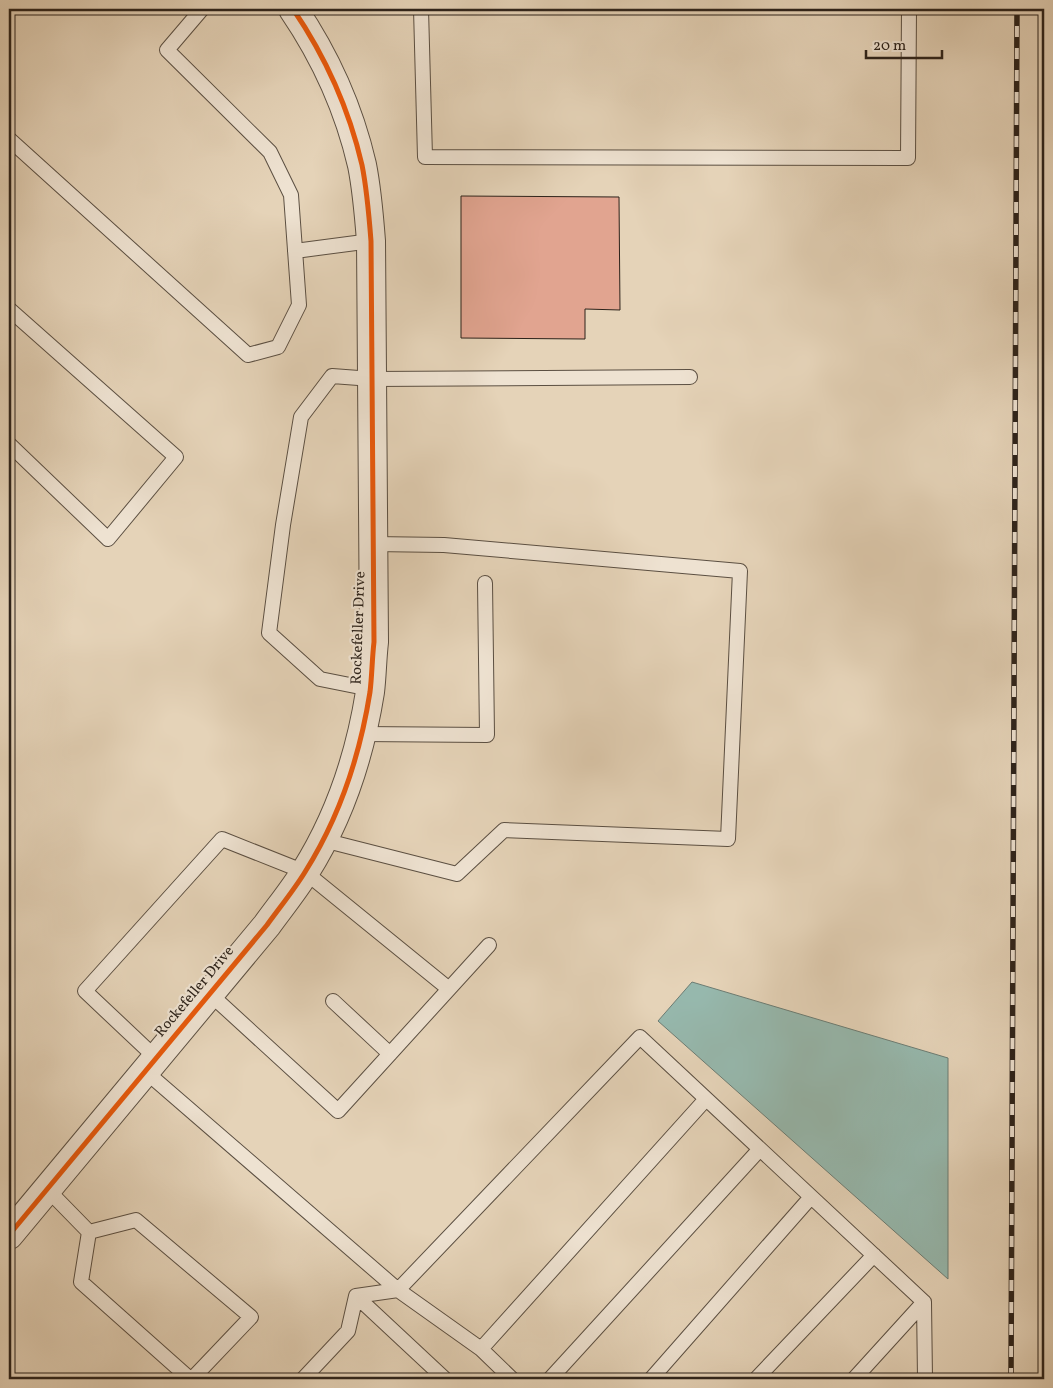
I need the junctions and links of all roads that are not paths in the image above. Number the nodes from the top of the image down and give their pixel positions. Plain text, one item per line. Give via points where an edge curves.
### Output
1 (202, 9) edge
2 (293, 9) edge
3 (421, 9) edge
4 (909, 9) edge
5 (9, 139) edge
6 (371, 241) junction
7 (296, 251) junction
8 (9, 309) edge
9 (690, 377) dead end
10 (372, 379) junction
11 (9, 444) edge
12 (373, 544) junction
13 (485, 583) dead end
14 (370, 689) junction
15 (361, 734) junction
16 (322, 840) junction
17 (305, 872) junction
18 (489, 945) dead end
19 (449, 989) junction
20 (210, 994) junction
21 (333, 1001) dead end
22 (390, 1054) junction
23 (151, 1064) junction
24 (706, 1099) junction
25 (760, 1149) junction
26 (47, 1190) junction
27 (811, 1197) junction
28 (89, 1232) junction
29 (9, 1235) edge
30 (874, 1255) junction
31 (398, 1290) junction
32 (356, 1296) junction
33 (924, 1302) junction
34 (481, 1349) junction
35 (191, 1379) edge
36 (303, 1379) edge
37 (445, 1379) edge
38 (512, 1379) edge
39 (550, 1379) edge
40 (651, 1379) edge
41 (756, 1379) edge
42 (854, 1379) edge
43 (925, 1379) edge

1 - 7 lane via 167,50 270,152 291,195
2 - 6 street, Rockefeller Drive via 330,73 350,122 362,166
3 - 4 lane via 425,157 908,158
5 - 7 lane via 248,355 278,346 299,305
6 - 7 lane
6 - 10 street, Rockefeller Drive
8 - 11 lane via 176,457 108,538
9 - 10 lane
10 - 12 street, Rockefeller Drive
10 - 14 lane via 332,376 301,417 269,632 320,678
12 - 14 street, Rockefeller Drive via 374,642
12 - 16 lane via 444,545 740,570 728,839 504,830 457,874
13 - 15 lane via 487,734
14 - 15 street, Rockefeller Drive
15 - 16 street, Rockefeller Drive via 338,808
16 - 17 street, Rockefeller Drive
17 - 19 lane
17 - 20 street, Rockefeller Drive via 268,925
17 - 23 lane via 222,839 85,991
18 - 19 lane
19 - 22 lane
20 - 22 lane via 338,1111
20 - 23 street, Rockefeller Drive
21 - 22 lane
23 - 26 street, Rockefeller Drive
23 - 31 lane
24 - 25 lane
24 - 31 lane via 640,1037
24 - 34 lane
25 - 27 lane
25 - 39 lane
26 - 28 lane
26 - 29 street, Rockefeller Drive
27 - 30 lane
27 - 40 lane
28 - 35 lane via 81,1282
28 - 35 lane via 136,1220 251,1317
30 - 33 lane
30 - 41 lane
31 - 32 lane
31 - 34 lane
32 - 36 lane via 348,1331
32 - 37 lane
33 - 42 lane
33 - 43 lane
34 - 38 lane

